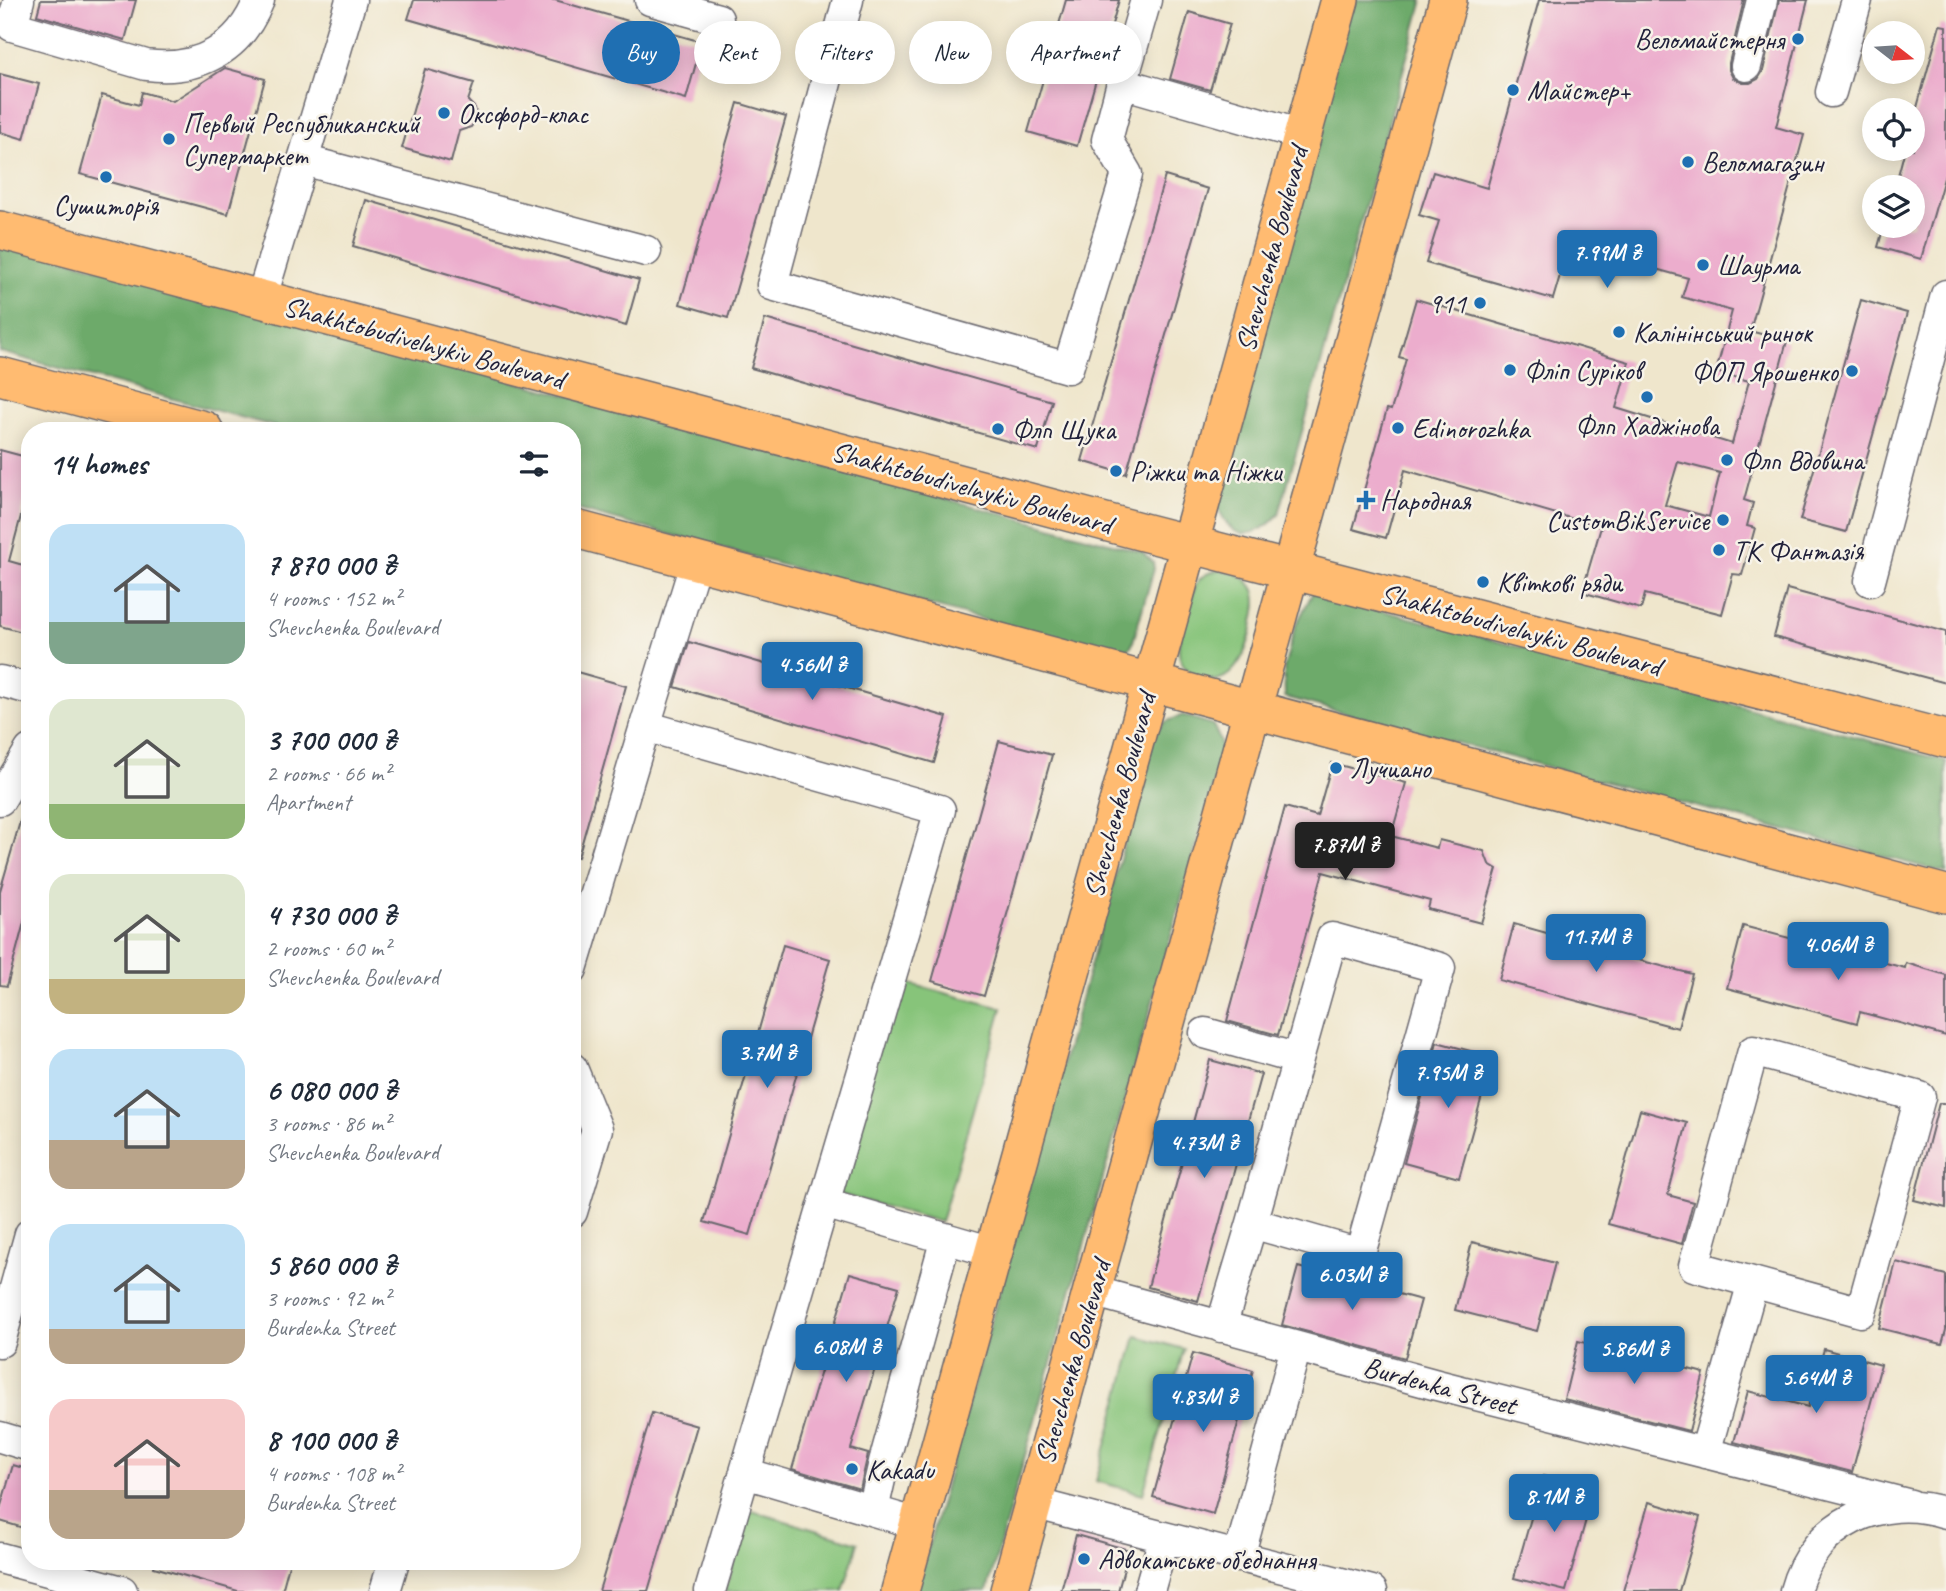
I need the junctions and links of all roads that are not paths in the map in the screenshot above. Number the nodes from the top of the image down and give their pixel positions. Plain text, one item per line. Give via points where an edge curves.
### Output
1 (259, 0) edge
2 (351, 0) edge
3 (650, 0) edge
4 (848, 0) edge
5 (1146, 0) edge
6 (1340, 0) edge
7 (1448, 0) edge
8 (1762, 0) edge
9 (1857, 0) edge
10 (11, 16) edge
11 (718, 19) dead end
12 (1140, 21) edge
13 (1746, 66) dead end
14 (1122, 84) edge
15 (1125, 84) edge
16 (1831, 92) dead end
17 (1302, 135) junction
18 (303, 159) junction
19 (1, 230) edge
20 (646, 251) dead end
21 (1946, 295) edge
22 (261, 300) junction
23 (0, 376) edge
24 (174, 422) edge
25 (581, 530) edge
26 (1190, 543) junction
27 (696, 561) junction
28 (1291, 568) junction
29 (1870, 581) dead end
30 (0, 681) edge
31 (1150, 683) junction
32 (21, 687) edge
33 (1253, 709) junction
34 (645, 726) junction
35 (1946, 739) edge
36 (21, 765) edge
37 (0, 800) edge
38 (1946, 894) edge
39 (581, 939) edge
40 (1205, 1033) dead end
41 (1298, 1059) junction
42 (581, 1090) edge
43 (1933, 1100) edge
44 (581, 1182) edge
45 (824, 1203) junction
46 (1252, 1223) junction
47 (946, 1238) junction
48 (993, 1252) junction
49 (21, 1266) edge
50 (1753, 1282) junction
51 (1092, 1291) junction
52 (1221, 1327) junction
53 (0, 1342) edge
54 (1296, 1347) junction
55 (0, 1437) edge
56 (21, 1443) edge
57 (1706, 1453) junction
58 (745, 1473) junction
59 (1033, 1503) junction
60 (1911, 1505) junction
61 (873, 1510) junction
62 (1945, 1510) edge
63 (918, 1524) junction
64 (1164, 1538) junction
65 (1239, 1557) junction
66 (0, 1558) edge
67 (21, 1564) edge
68 (44, 1570) edge
69 (391, 1570) edge
70 (122, 1591) edge
71 (385, 1591) edge
72 (710, 1591) edge
73 (900, 1591) edge
74 (1009, 1591) edge
75 (1149, 1591) edge
76 (1372, 1591) edge
77 (1795, 1591) edge

1 - 10 street via 242,31 228,45 190,65 166,68 146,65
2 - 18 street
3 - 11 street
4 - 14 street via 772,285 1068,368 1127,174 1107,140
5 - 12 street
6 - 17 main road, Shevchenka Boulevard
7 - 28 main road, Shevchenka Boulevard
8 - 13 street
9 - 16 street
15 - 17 street
17 - 26 main road, Shevchenka Boulevard
18 - 20 street
18 - 22 street
19 - 22 main road, Shakhtobudivelnykiv Boulevard
21 - 29 street
22 - 26 main road, Shakhtobudivelnykiv Boulevard
23 - 24 main road
25 - 27 main road
26 - 28 main road, Shakhtobudivelnykiv Boulevard
26 - 31 main road, Shevchenka Boulevard
27 - 31 main road
27 - 34 street
28 - 33 main road, Shevchenka Boulevard
28 - 35 main road, Shakhtobudivelnykiv Boulevard
30 - 32 street
31 - 33 main road
31 - 48 main road, Shevchenka Boulevard
33 - 38 main road
33 - 51 main road, Shevchenka Boulevard
34 - 39 street
34 - 45 street via 940,810
36 - 37 street
40 - 41 street
41 - 46 street
41 - 46 street via 1332,938 1440,968 1360,1254
42 - 44 street via 597,1129
43 - 50 street via 1861,1312
43 - 50 street via 1753,1051 1694,1266
45 - 47 street
45 - 58 street
46 - 52 street
47 - 48 street
47 - 61 street
48 - 63 main road, Shevchenka Boulevard
49 - 53 street
50 - 57 street
51 - 52 street, Burdenka Street
51 - 59 main road, Shevchenka Boulevard
52 - 54 street, Burdenka Street
54 - 57 street, Burdenka Street
54 - 65 street
55 - 56 street
57 - 60 street, Burdenka Street
58 - 61 street
58 - 72 street
59 - 64 street
59 - 74 main road, Shevchenka Boulevard
60 - 62 street, Burdenka Street
60 - 77 street via 1860,1514 1835,1529 1808,1559
61 - 63 street
63 - 73 main road, Shevchenka Boulevard
64 - 65 street
64 - 75 street
65 - 76 street
66 - 67 street
68 - 70 street
69 - 71 street

